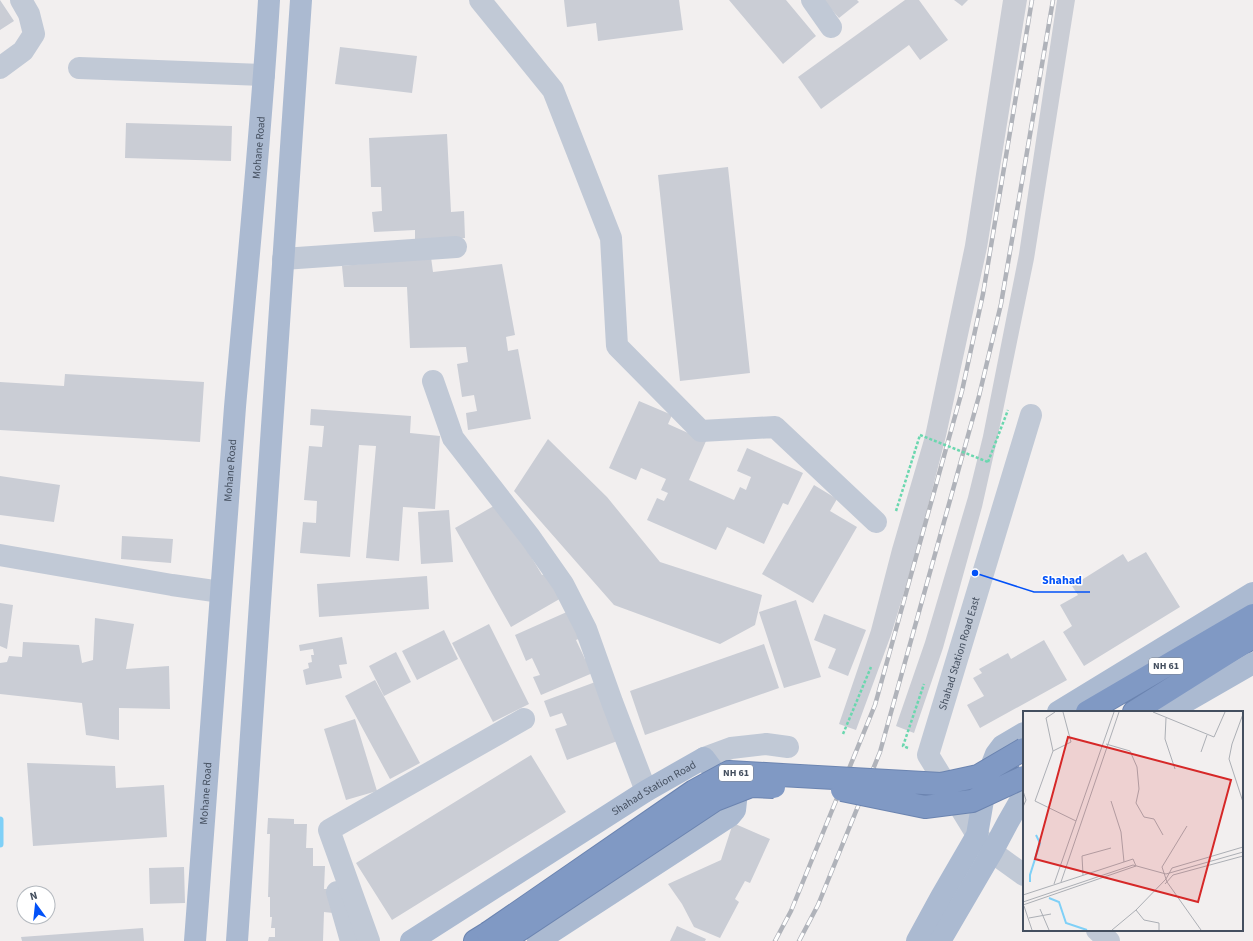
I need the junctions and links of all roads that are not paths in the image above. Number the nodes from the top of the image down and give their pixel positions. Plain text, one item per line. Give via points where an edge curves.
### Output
1 (21, 0) edge
2 (269, 0) edge
3 (301, 0) edge
4 (480, 0) edge
5 (812, 0) edge
6 (831, 27) dead end
7 (0, 68) edge
8 (79, 68) dead end
9 (264, 75) junction
10 (456, 247) dead end
11 (283, 259) junction
12 (433, 381) dead end
13 (1031, 415) dead end
14 (876, 522) dead end
15 (0, 555) edge
16 (221, 592) junction
17 (1253, 593) edge
18 (1253, 615) edge
19 (1253, 637) edge
20 (1253, 663) edge
21 (1060, 711) edge
22 (1089, 711) edge
23 (1136, 711) edge
24 (1170, 711) edge
25 (524, 719) dead end
26 (1023, 734) edge
27 (788, 747) dead end
28 (1023, 750) edge
29 (704, 758) junction
30 (1023, 777) edge
31 (646, 791) junction
32 (1023, 796) edge
33 (977, 835) junction
34 (992, 852) junction
35 (328, 865) dead end
36 (1023, 875) edge
37 (1098, 931) edge
38 (195, 941) edge
39 (237, 941) edge
40 (351, 941) edge
41 (369, 941) edge
42 (411, 941) edge
43 (475, 941) edge
44 (503, 941) edge
45 (538, 941) edge
46 (917, 941) edge
47 (940, 941) edge
48 (1110, 941) edge

1 - 7 street via 29,14 34,34 23,51
2 - 9 main road, Mohane Road
3 - 11 main road
4 - 14 street via 553,90 610,238 617,346 701,431 775,427
5 - 6 street
8 - 9 street
9 - 16 main road, Mohane Road
10 - 11 street
11 - 39 main road
12 - 31 street via 453,438 563,584 586,629
13 - 33 street, Shahad Station Road East via 928,755
15 - 16 street
16 - 38 main road, Mohane Road
17 - 21 main road
18 - 22 highway, NH 61
19 - 23 highway, NH 61
20 - 24 main road
25 - 41 street via 329,830
26 - 33 main road via 1002,746 996,754 987,777
27 - 29 street via 766,744 731,748
28 - 43 highway, NH 61, bridge via 978,776 941,784 729,772 694,791
29 - 31 main road, Shahad Station Road
29 - 45 main road, Shahad Station Road via 736,801 735,810 730,816
30 - 44 highway, NH 61, bridge via 972,800 925,807 840,789 751,786 715,800
31 - 42 main road, Shahad Station Road
32 - 34 main road
33 - 34 street, Shahad Station Road East
33 - 46 main road
34 - 36 street, Shahad Station Road East
34 - 47 main road
35 - 40 street
37 - 48 street

